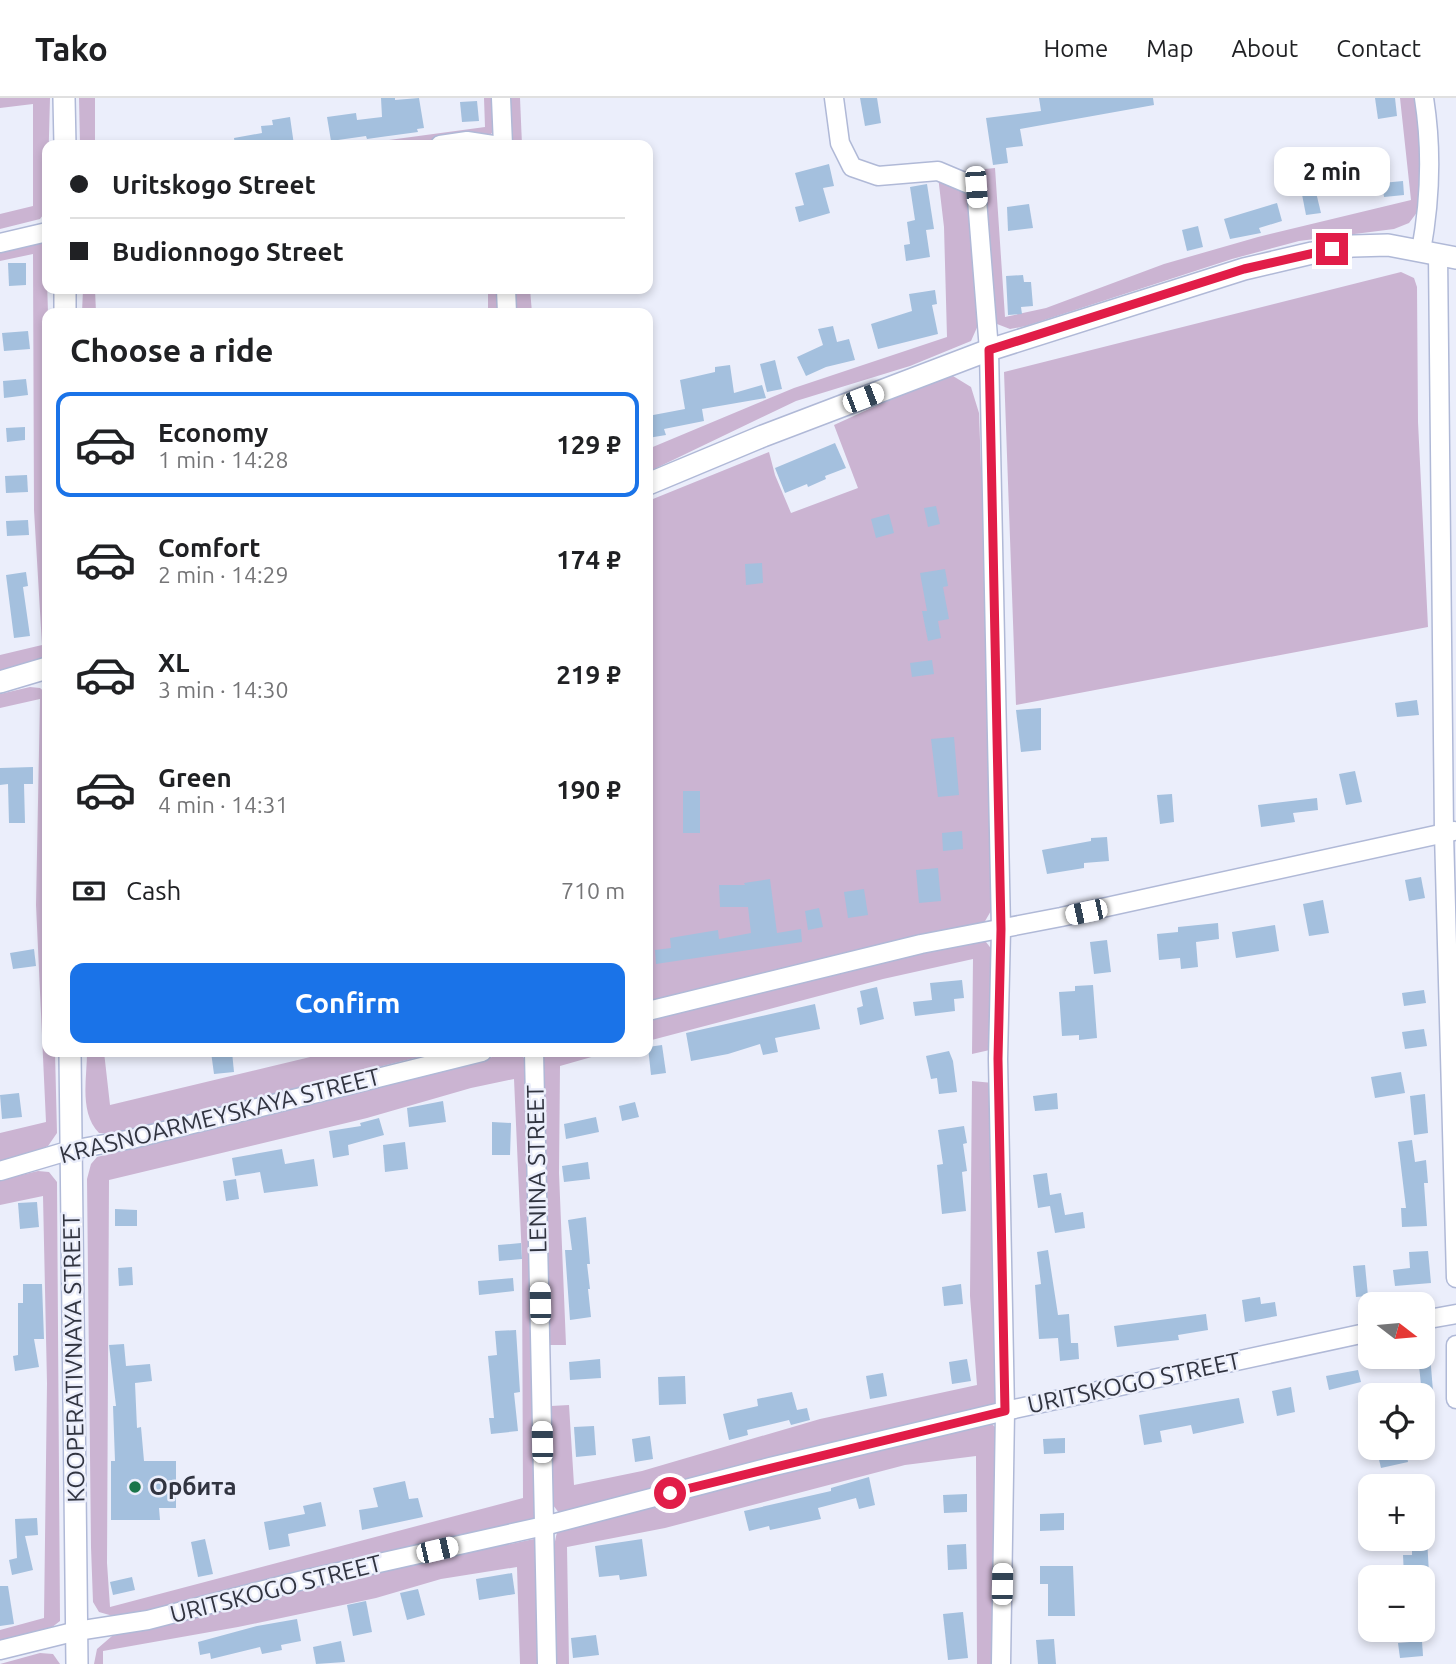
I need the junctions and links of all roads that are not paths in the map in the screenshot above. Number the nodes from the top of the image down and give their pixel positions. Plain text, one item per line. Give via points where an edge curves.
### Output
1 (64, 98) edge
2 (501, 98) edge
3 (834, 98) edge
4 (1424, 98) edge
5 (65, 140) edge
6 (503, 140) edge
7 (42, 233) edge
8 (0, 243) edge
9 (1438, 255) edge
10 (989, 350) junction
11 (653, 482) edge
12 (42, 669) edge
13 (0, 682) edge
14 (1450, 832) edge
15 (1001, 929) junction
16 (653, 1010) edge
17 (70, 1057) edge
18 (462, 1057) edge
19 (534, 1057) edge
20 (71, 1150) junction
21 (0, 1171) edge
22 (1456, 1278) edge
23 (1456, 1314) edge
24 (1435, 1318) edge
25 (1358, 1335) edge
26 (1456, 1345) edge
27 (1456, 1399) edge
28 (1005, 1411) junction
29 (544, 1526) junction
30 (77, 1630) junction
31 (0, 1650) edge
32 (77, 1664) edge
33 (547, 1664) edge
34 (1001, 1664) edge

1 - 5 street
2 - 6 street
3 - 10 street via 840,143 852,167 878,176 938,171 976,187
4 - 9 street via 1428,214
7 - 8 street
9 - 10 street via 1388,245 1312,253 1244,269
9 - 14 street
10 - 11 street
10 - 15 street
12 - 13 street
14 - 15 street
14 - 22 street
15 - 16 street
15 - 28 street via 998,1059
17 - 20 street, KOOPERATIVNAYA STREET
18 - 20 street, KRASNOARMEYSKAYA STREET
19 - 29 street, LENINA STREET
20 - 21 street, KRASNOARMEYSKAYA STREET
20 - 30 street, KOOPERATIVNAYA STREET
23 - 24 street
25 - 28 street, URITSKOGO STREET
26 - 27 street
28 - 29 street, URITSKOGO STREET
28 - 34 street
29 - 30 street, URITSKOGO STREET via 148,1620
29 - 33 street, LENINA STREET
30 - 31 street, URITSKOGO STREET
30 - 32 street, KOOPERATIVNAYA STREET

